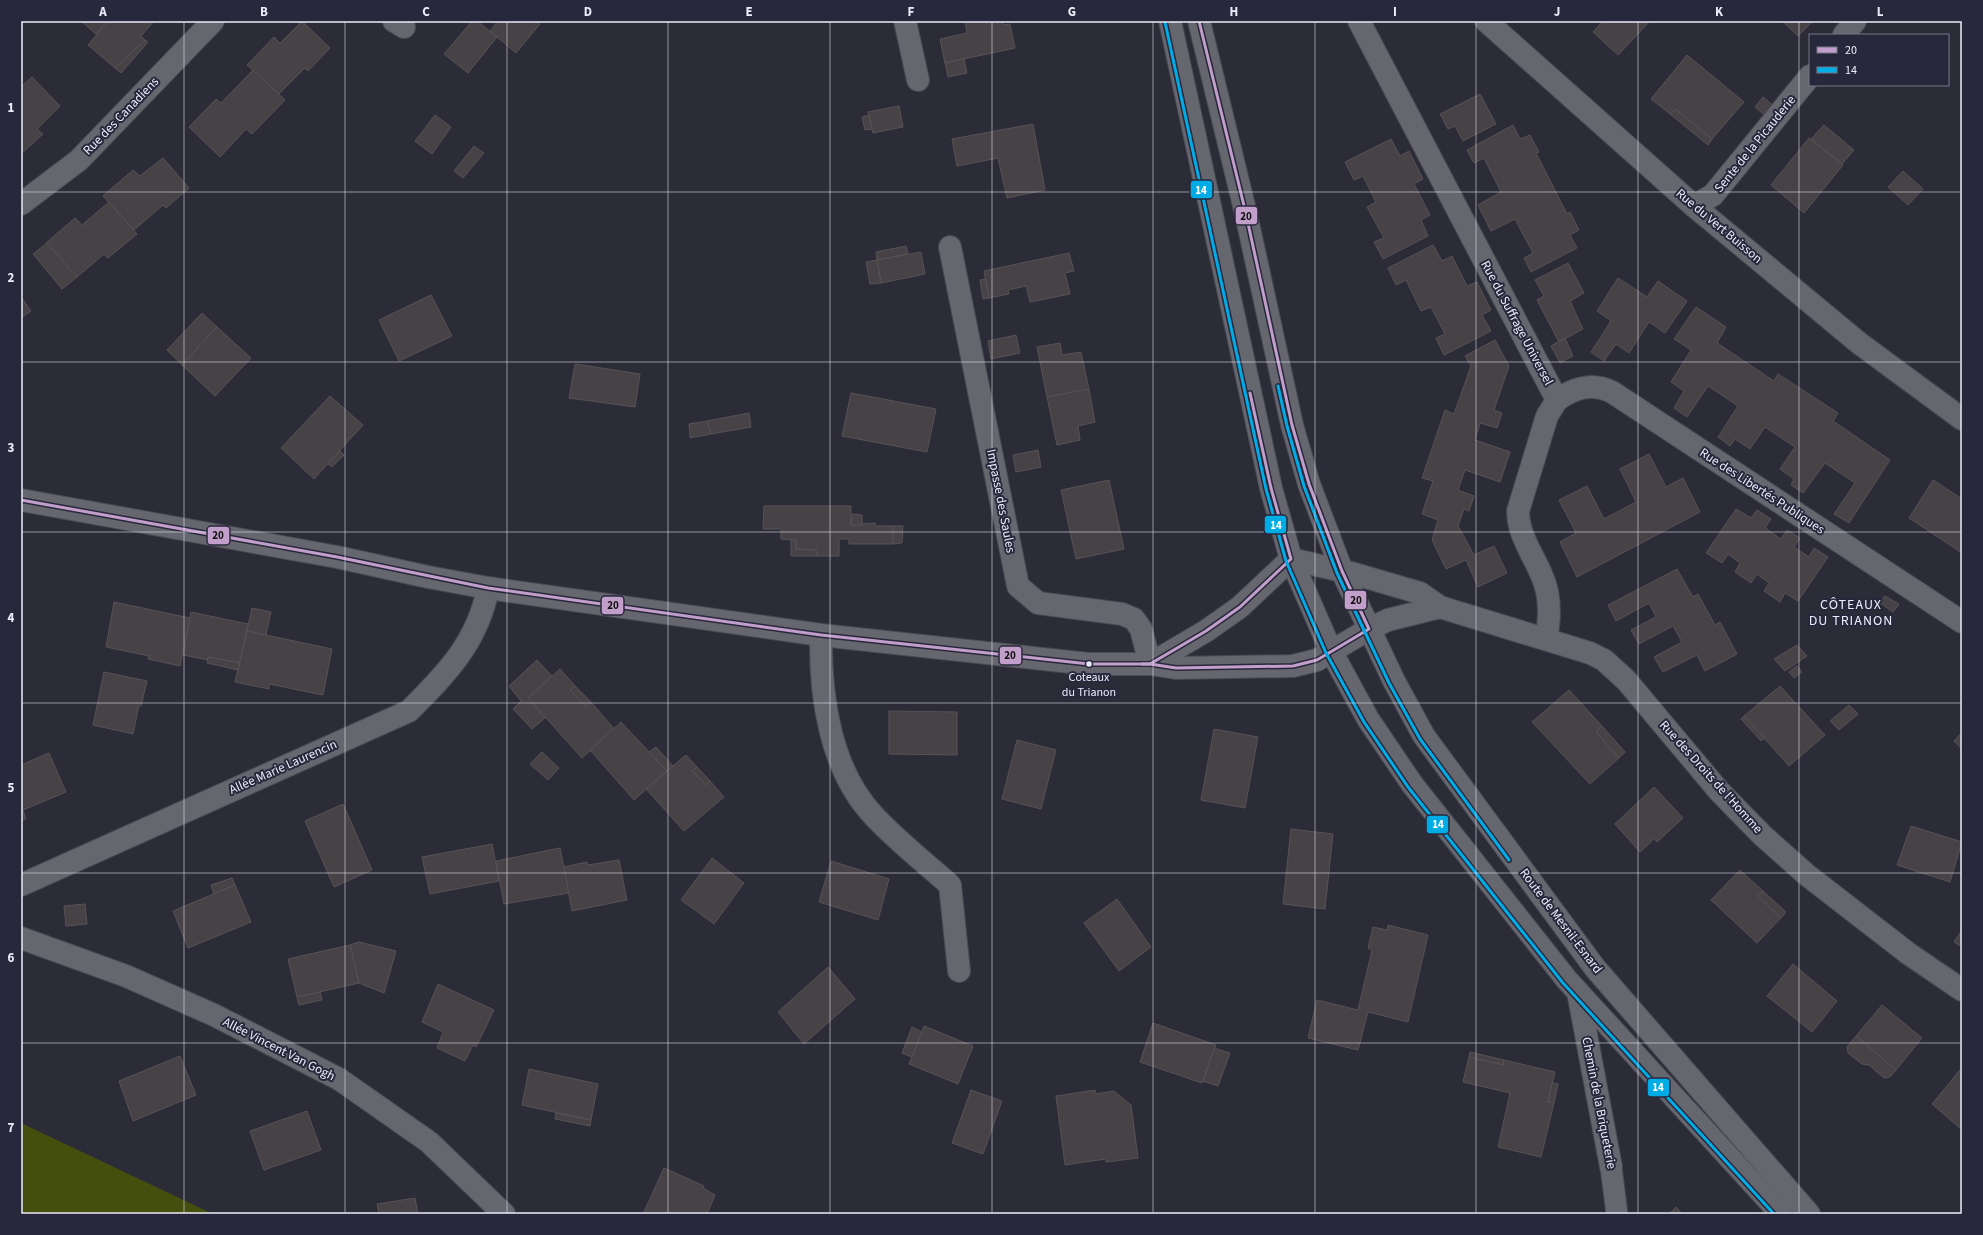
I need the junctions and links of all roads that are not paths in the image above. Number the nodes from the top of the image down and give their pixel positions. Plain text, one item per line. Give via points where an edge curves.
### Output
1 (213, 21) edge
2 (906, 21) edge
3 (1170, 21) edge
4 (1199, 21) edge
5 (1359, 21) edge
6 (1486, 21) edge
7 (1855, 21) edge
8 (1845, 34) edge
9 (1809, 77) edge
10 (918, 80) dead end
11 (21, 204) edge
12 (1694, 206) junction
13 (950, 247) dead end
14 (1557, 400) junction
15 (1962, 419) edge
16 (21, 500) edge
17 (1291, 559) junction
18 (1342, 571) junction
19 (488, 588) junction
20 (1440, 607) junction
21 (1962, 622) edge
22 (1369, 629) junction
23 (821, 635) junction
24 (1546, 640) junction
25 (1331, 651) junction
26 (1150, 664) junction
27 (21, 885) edge
28 (21, 938) edge
29 (959, 971) dead end
30 (1962, 990) edge
31 (1578, 992) junction
32 (1611, 1167) joint
33 (504, 1214) edge
34 (1617, 1214) edge
35 (1781, 1214) edge
36 (1809, 1214) edge

1 - 11 street, Rue des Canadiens via 78,160
2 - 10 street
3 - 17 street via 1271,488
4 - 18 street, Route de Mesnil-Esnard via 1246,214 1292,425 1310,484
5 - 14 street, Rue du Suffrage Universel
6 - 12 street, Rue du Vert Buisson
7 - 8 street
9 - 12 street, Sente de la Picauderie via 1713,195
12 - 15 street, Rue du Vert Buisson via 1859,343
13 - 26 street, Impasse des Saules via 1018,586 1038,603 1122,614 1134,619 1141,629
14 - 21 street, Rue des Libertés Publiques via 1569,392 1582,388 1604,388 1612,392
14 - 24 street, Rue du Suffrage Universel via 1547,416 1518,510 1520,531 1543,577 1550,608
16 - 19 street via 337,557
17 - 18 street
17 - 25 street
17 - 26 street via 1240,607 1206,631
18 - 20 street via 1420,593
18 - 22 street, Route de Mesnil-Esnard
19 - 23 street
19 - 27 street, Allée Marie Laurencin via 484,606 462,654 409,711
20 - 22 street via 1388,620
20 - 24 street, Rue des Droits de l'Homme
22 - 25 street
22 - 36 street, Route de Mesnil-Esnard via 1424,736 1591,961
23 - 26 street via 1089,664
23 - 29 street via 822,689 842,762 852,785 873,815 950,885
24 - 30 street, Rue des Droits de l'Homme via 1590,653 1604,660 1626,680 1719,791 1762,835 1819,884 1909,954
25 - 26 street via 1317,660 1293,666 1176,668
25 - 31 street via 1368,719 1412,784
28 - 33 street, Allée Vincent Van Gogh via 126,976 214,1016 339,1079 429,1142
31 - 32 street, Chemin de la Briqueterie
31 - 35 street
32 - 34 street, Chemin de la Briqueterie

